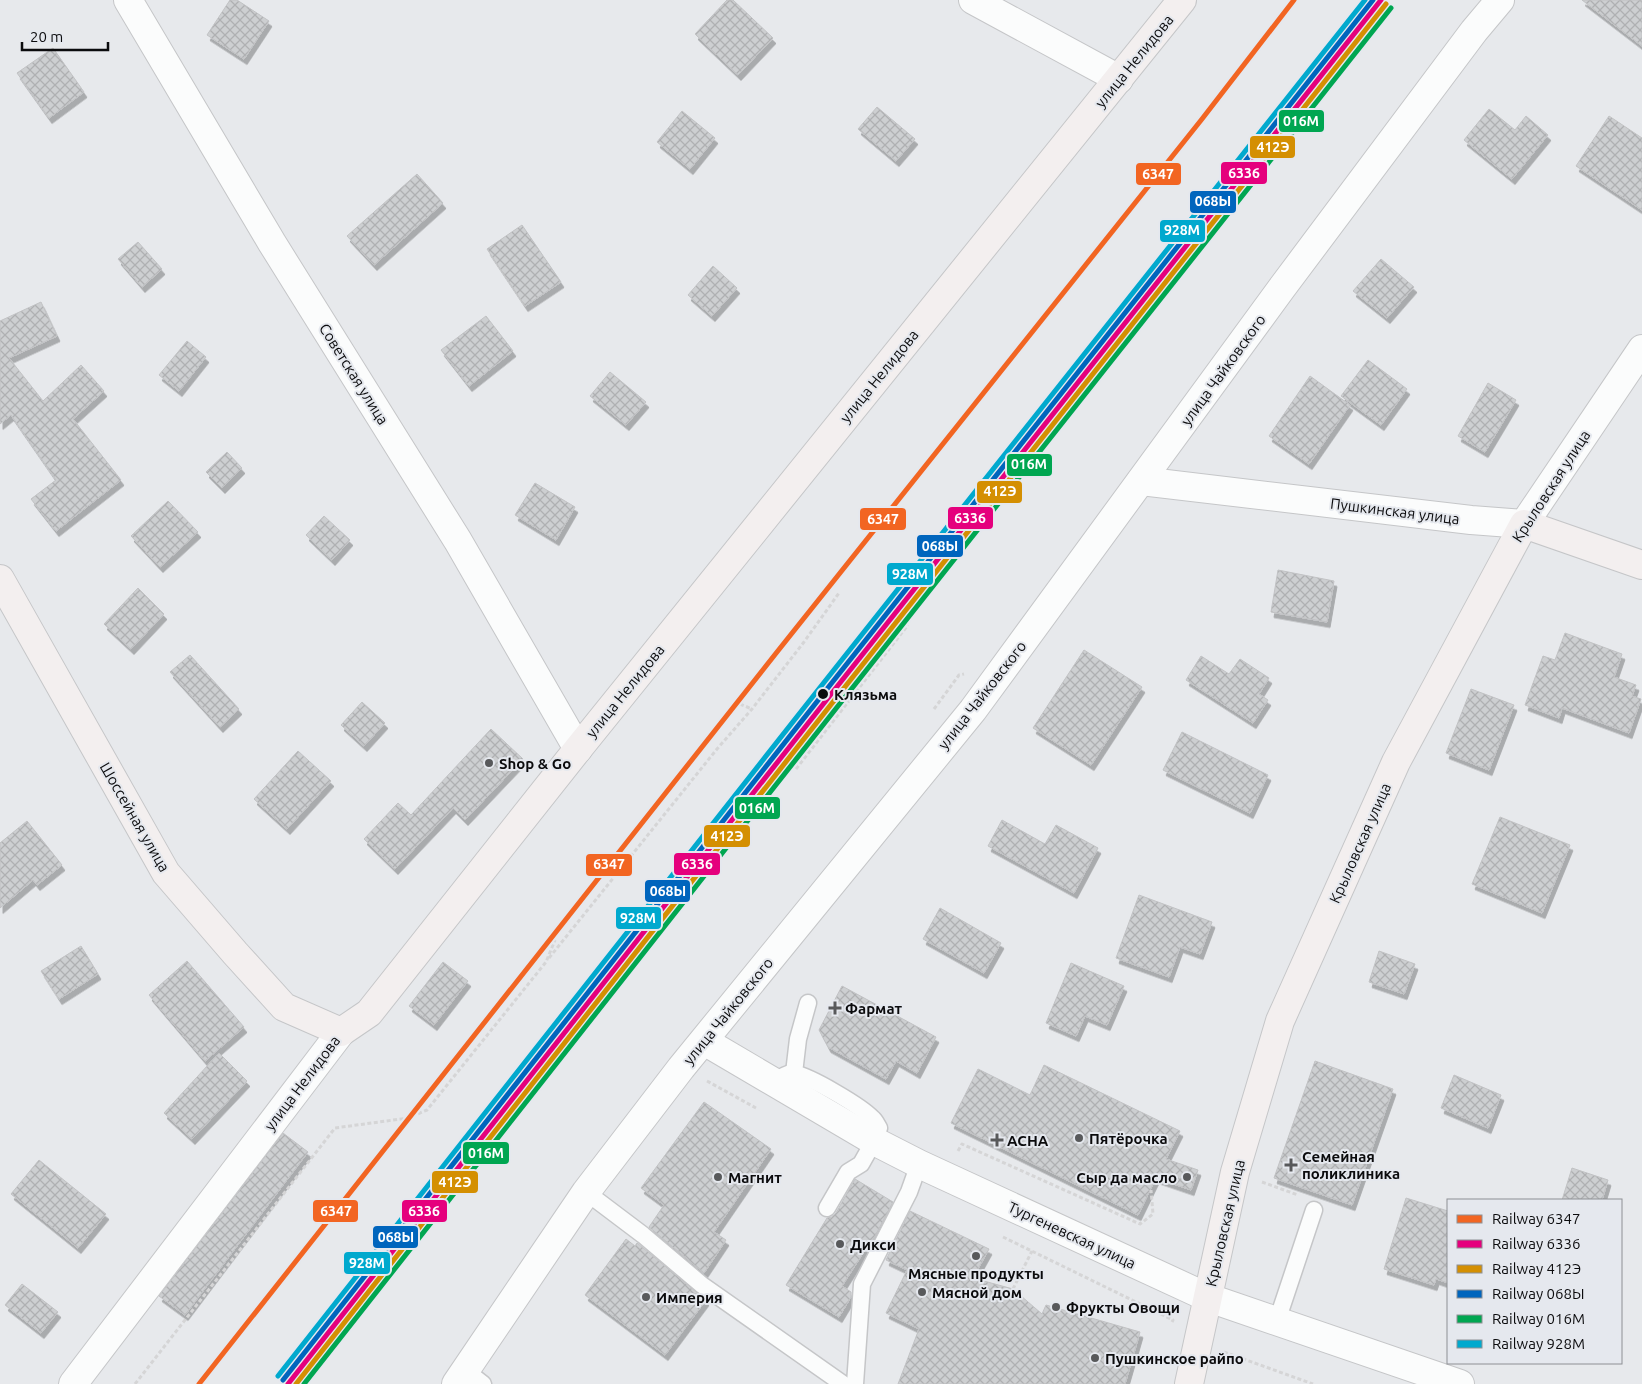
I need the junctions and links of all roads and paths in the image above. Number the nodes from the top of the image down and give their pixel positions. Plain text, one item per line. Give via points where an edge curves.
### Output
1 (128, 0) edge
2 (973, 0) edge
3 (1182, 0) edge
4 (1500, 0) edge
5 (1119, 79) junction
6 (1642, 349) edge
7 (1141, 481) junction
8 (1524, 524) junction
9 (1642, 565) edge
10 (0, 579) edge
11 (839, 593) dead end
12 (908, 625) dead end
13 (959, 675) dead end
14 (740, 704) dead end
15 (752, 709) junction
16 (932, 712) dead end
17 (578, 749) junction
18 (796, 769) dead end
19 (555, 940) dead end
20 (546, 962) junction
21 (808, 1003) dead end
22 (341, 1032) junction
23 (704, 1041) junction
24 (785, 1078) junction
25 (705, 1080) dead end
26 (757, 1108) dead end
27 (874, 1141) junction
28 (962, 1144) dead end
29 (919, 1164) junction
30 (1151, 1190) dead end
31 (586, 1192) junction
32 (827, 1208) dead end
33 (1314, 1210) dead end
34 (997, 1234) dead end
35 (1032, 1251) junction
36 (1013, 1289) dead end
37 (1209, 1298) junction
38 (1277, 1321) junction
39 (1171, 1326) dead end
40 (1221, 1351) dead end
41 (468, 1379) edge
42 (74, 1384) edge
43 (135, 1384) edge
44 (844, 1384) edge
45 (856, 1384) edge
46 (1189, 1384) edge
47 (1313, 1384) edge
48 (1460, 1384) edge

1 - 17 street, Советская улица via 272,243 458,541
2 - 5 street
3 - 5 main road, улица Нелидова
4 - 7 street, улица Чайковского via 1281,289
5 - 17 main road, улица Нелидова
6 - 8 street, Крыловская улица
7 - 8 street, Пушкинская улица
7 - 23 street, улица Чайковского via 973,710
8 - 9 main road, Пушкинская улица
8 - 37 main road, Крыловская улица via 1396,762 1280,1021 1235,1172
10 - 22 main road, Шоссейная улица via 166,873 284,1007
11 - 15 path
12 - 18 path
13 - 16 path
14 - 15 path
15 - 20 path
17 - 22 main road, улица Нелидова via 369,1013
19 - 20 path
20 - 43 path via 427,1110 408,1118 335,1128
21 - 24 lane
22 - 42 street, улица Нелидова
23 - 24 street, Тургеневская улица
23 - 31 street, улица Чайковского
24 - 27 street, Тургеневская улица
25 - 26 path
27 - 29 street, Тургеневская улица
27 - 32 lane via 861,1164 848,1172
28 - 30 path via 1140,1224 1152,1214
29 - 37 street, Тургеневская улица
29 - 45 lane via 909,1192 862,1284
31 - 41 street, улица Чайковского
31 - 44 lane via 702,1285
33 - 38 lane
34 - 35 path
35 - 36 path
35 - 39 path via 1173,1320
37 - 38 street, Тургеневская улица
37 - 46 main road, Крыловская улица
38 - 48 street, Тургеневская улица
40 - 47 path

